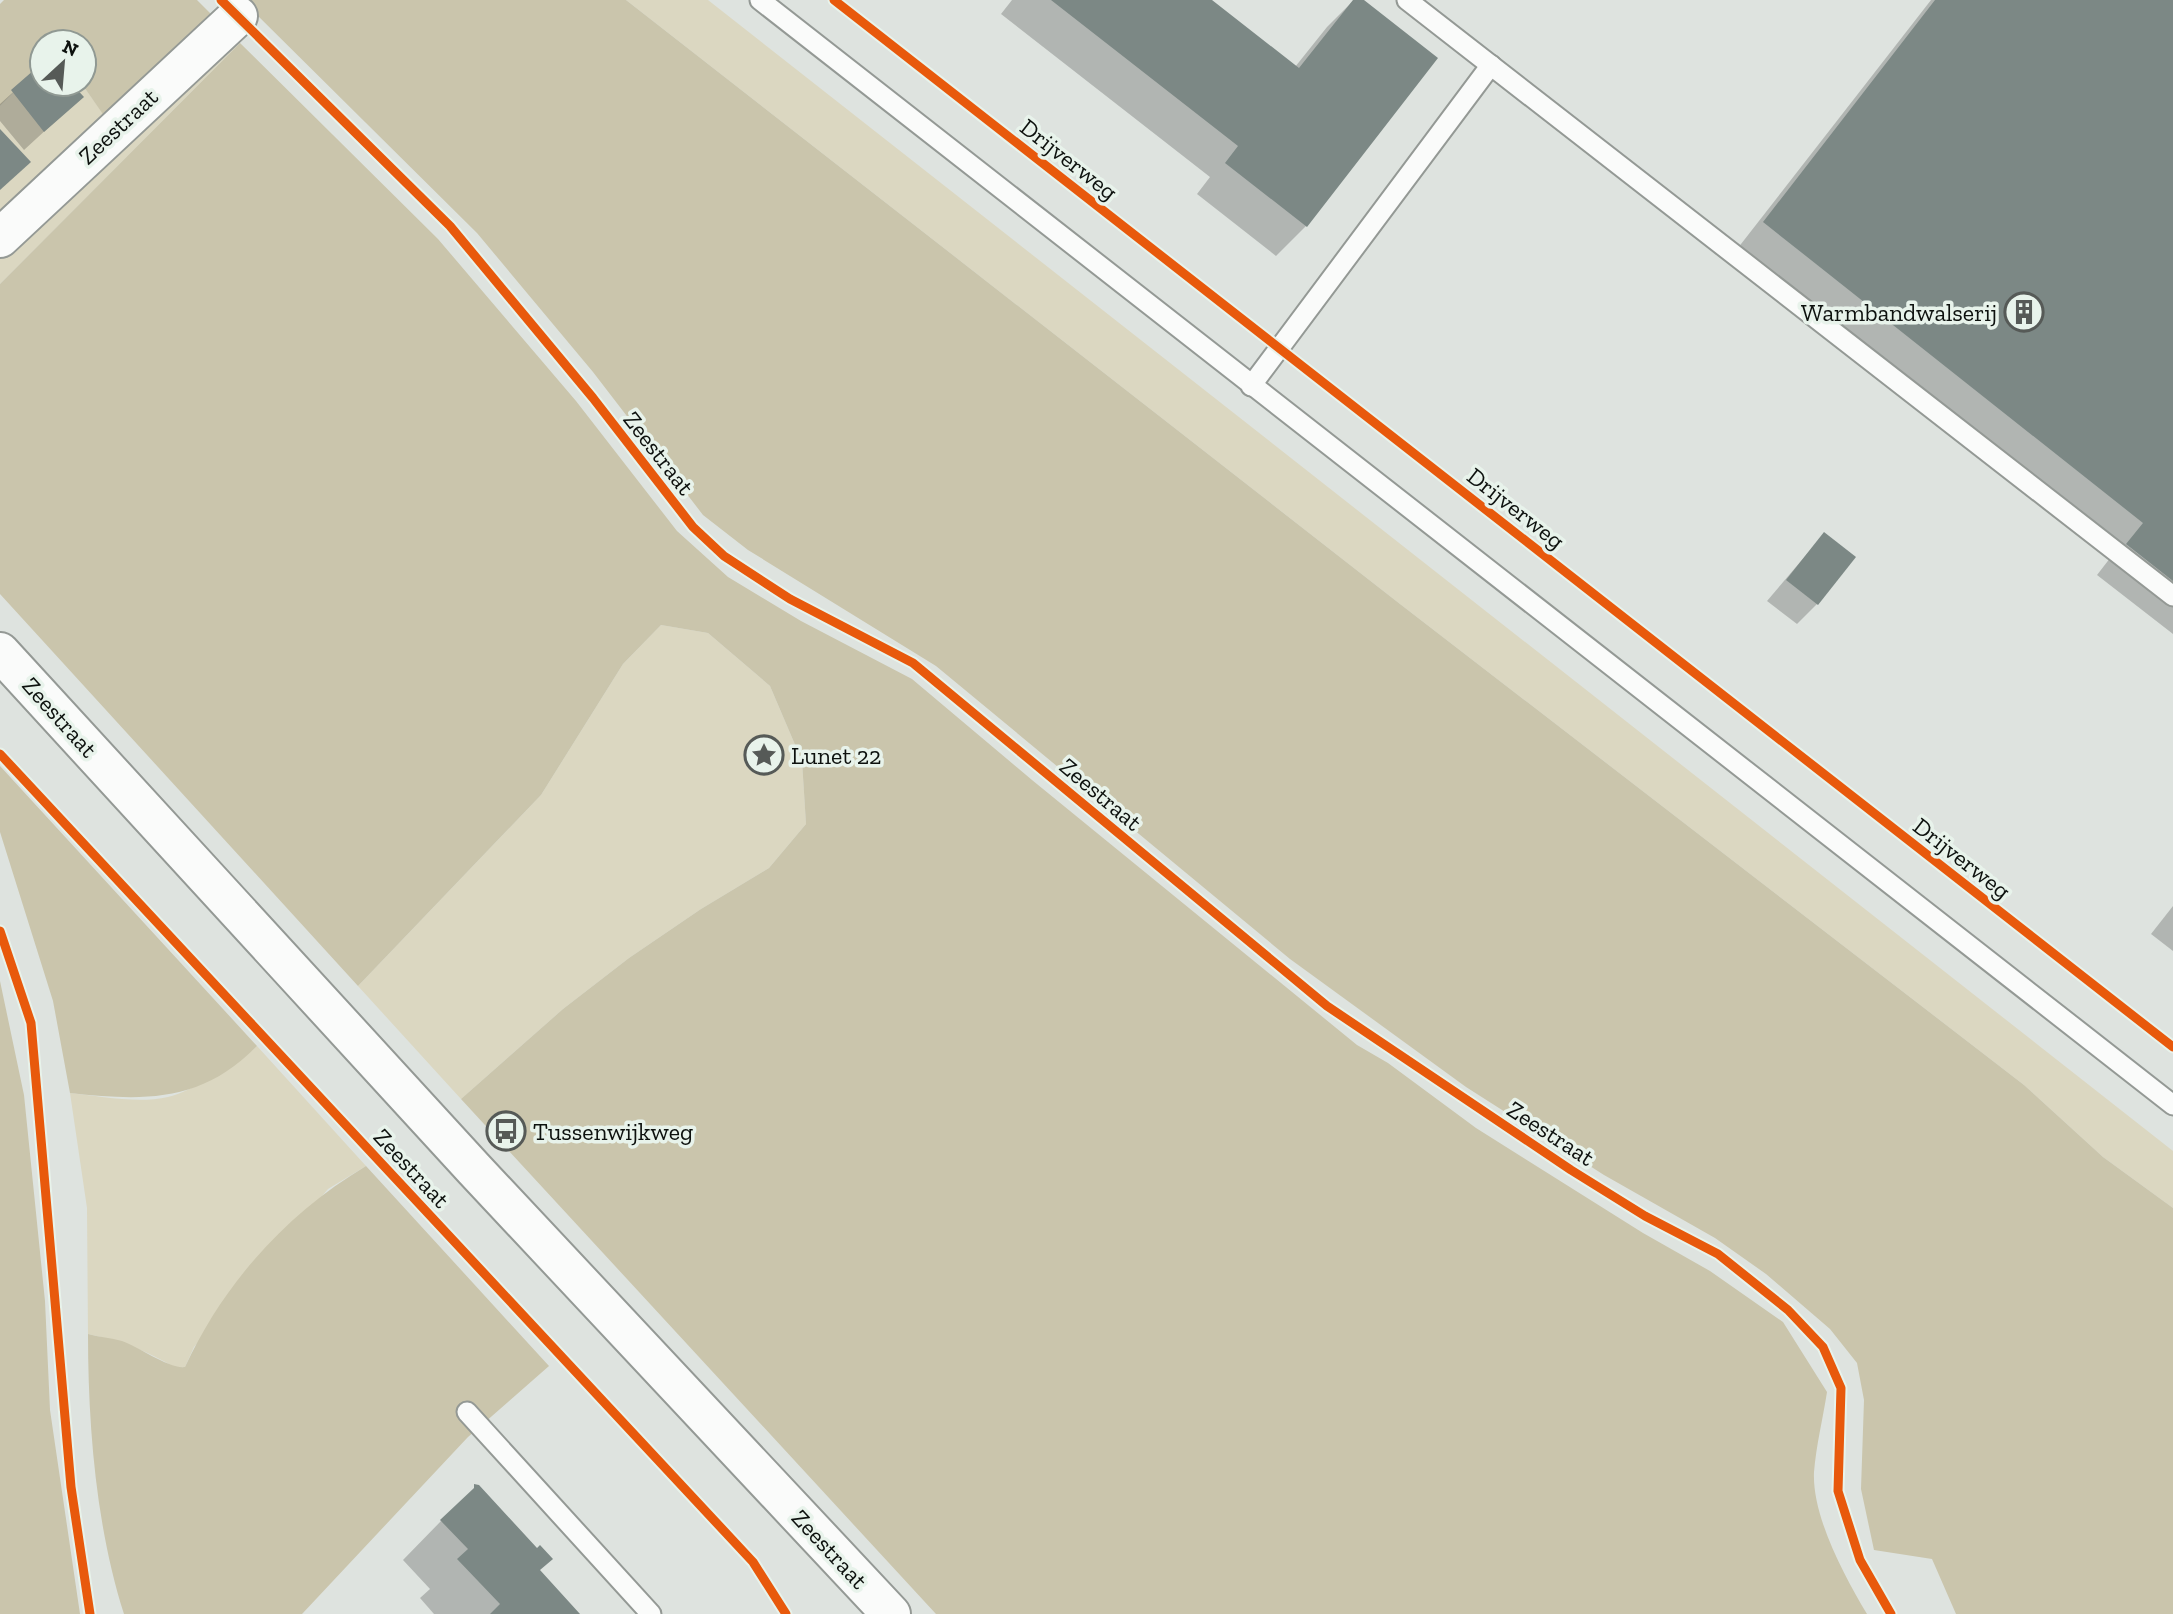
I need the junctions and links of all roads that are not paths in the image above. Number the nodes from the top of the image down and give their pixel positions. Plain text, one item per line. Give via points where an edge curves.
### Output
1 (760, 0) edge
2 (1407, 0) edge
3 (238, 16) dead end
4 (1491, 65) junction
5 (0, 238) edge
6 (1251, 386) junction
7 (2173, 596) edge
8 (0, 652) edge
9 (2173, 1105) edge
10 (467, 1412) dead end
11 (651, 1614) edge
12 (891, 1614) edge

1 - 6 lane
2 - 4 lane
3 - 5 main road, Zeestraat
4 - 6 lane
4 - 7 lane
6 - 9 lane
8 - 12 main road, Zeestraat
10 - 11 lane

